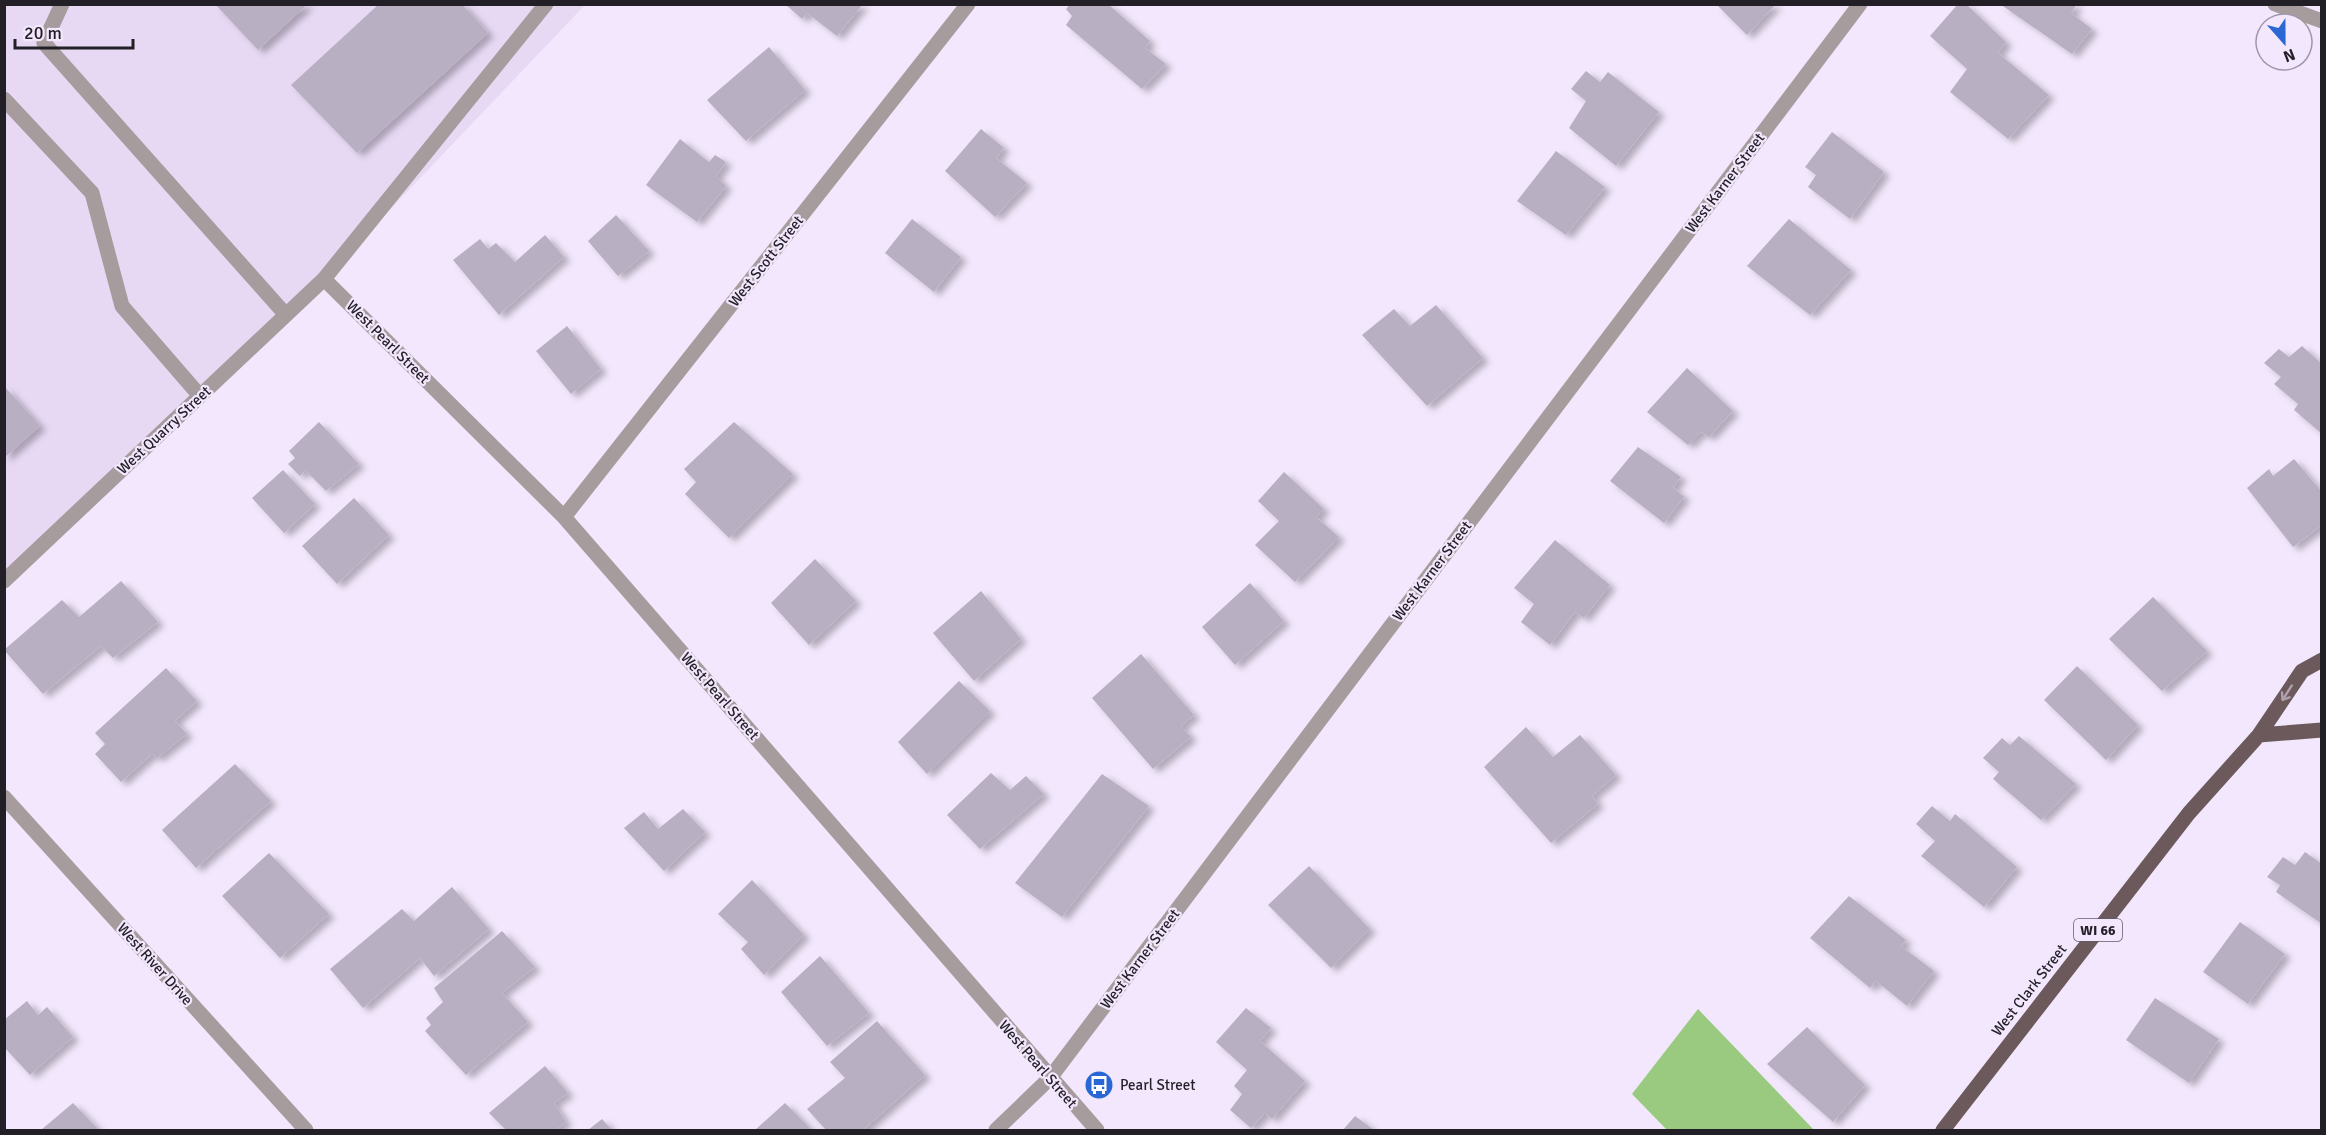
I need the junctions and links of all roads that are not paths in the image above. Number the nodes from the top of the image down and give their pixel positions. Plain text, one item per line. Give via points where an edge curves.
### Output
1 (62, 4) edge
2 (546, 4) edge
3 (968, 4) edge
4 (1860, 4) edge
5 (2275, 4) edge
6 (2322, 21) edge
7 (4, 99) edge
8 (324, 279) junction
9 (286, 315) junction
10 (200, 396) junction
11 (564, 516) junction
12 (4, 580) edge
13 (2322, 660) edge
14 (2322, 729) edge
15 (2259, 735) junction
16 (4, 797) edge
17 (1050, 1078) junction
18 (306, 1131) edge
19 (996, 1131) edge
20 (1097, 1131) edge
21 (1943, 1131) edge

1 - 9 street via 44,43
2 - 8 street, West Quarry Street
3 - 11 street, West Scott Street
4 - 17 street, West Karner Street
5 - 6 street
7 - 10 street via 92,193 122,306
8 - 9 street, West Quarry Street
8 - 11 street, West Pearl Street
9 - 10 street, West Quarry Street
10 - 12 street, West Quarry Street
11 - 17 street, West Pearl Street
13 -> 15 main road, West Clark Street / WI 66 via 2302,671
14 - 15 main road
15 - 21 main road, West Clark Street / WI 66 via 2189,813
16 - 18 street, West River Drive
17 - 19 street, West Karner Street
17 - 20 street, West Pearl Street

